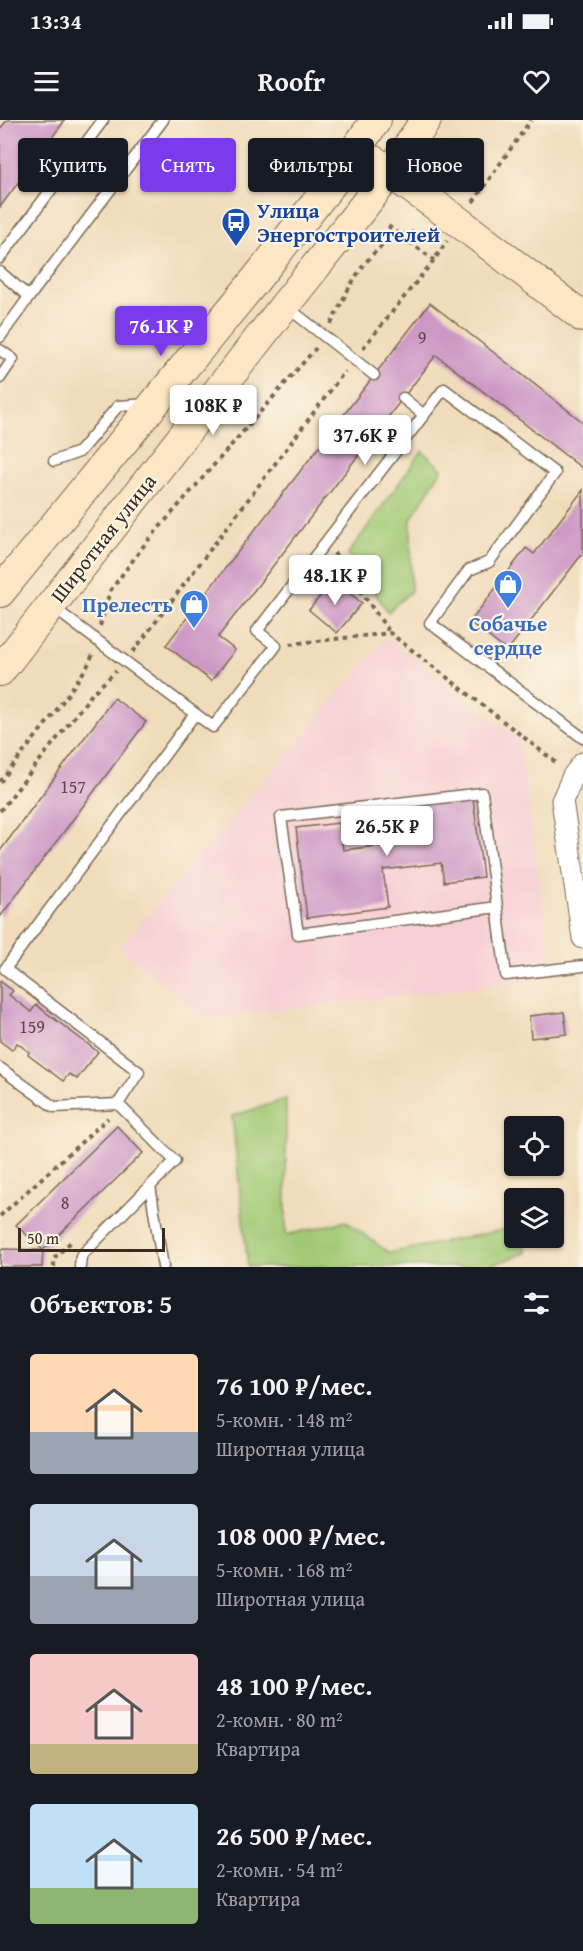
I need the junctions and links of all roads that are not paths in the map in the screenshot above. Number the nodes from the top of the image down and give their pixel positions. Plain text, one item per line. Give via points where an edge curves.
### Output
1 (103, 120) edge
2 (163, 120) edge
3 (376, 120) edge
4 (426, 120) edge
5 (364, 138) edge
6 (414, 138) edge
7 (374, 161) edge
8 (386, 170) edge
9 (386, 178) edge
10 (325, 192) edge
11 (412, 192) edge
12 (0, 258) edge
13 (0, 272) edge
14 (29, 297) junction
15 (285, 305) junction
16 (583, 316) edge
17 (0, 337) edge
18 (0, 350) edge
19 (374, 375) dead end
20 (0, 378) edge
21 (403, 398) dead end
22 (154, 404) junction
23 (424, 415) junction
24 (54, 461) dead end
25 (0, 592) edge
26 (50, 606) junction
27 (0, 672) edge
28 (195, 714) junction
29 (583, 738) edge
30 (578, 769) edge
31 (497, 907) junction
32 (583, 938) edge
33 (583, 966) edge
34 (0, 1068) edge
35 (116, 1109) junction
36 (150, 1186) junction
37 (80, 1267) edge
38 (163, 1267) edge

1 - 12 lane
2 - 14 lane
3 - 5 main road, Широтная улица
4 - 6 main road, Широтная улица
7 - 8 main road
9 - 15 main road, Широтная улица
10 - 22 main road, Широтная улица
11 - 16 main road via 455,228
13 - 14 lane
14 - 17 lane
15 - 19 lane
15 - 26 main road, Широтная улица
18 - 20 lane via 13,359
21 - 23 lane
22 - 24 lane via 118,406 79,452
22 - 25 main road, Широтная улица
23 - 28 lane via 257,632 276,646 213,727
23 - 29 lane via 444,389 555,474 489,562 469,570 430,623
26 - 27 main road, Широтная улица
26 - 28 lane
28 - 35 lane via 5,969 139,1072
30 - 32 street via 562,801
31 - 31 lane via 482,793 281,816 298,934
31 - 33 lane via 506,975
34 - 35 lane via 54,1107
35 - 36 lane via 175,1161
36 - 37 lane via 81,1256
36 - 38 lane

